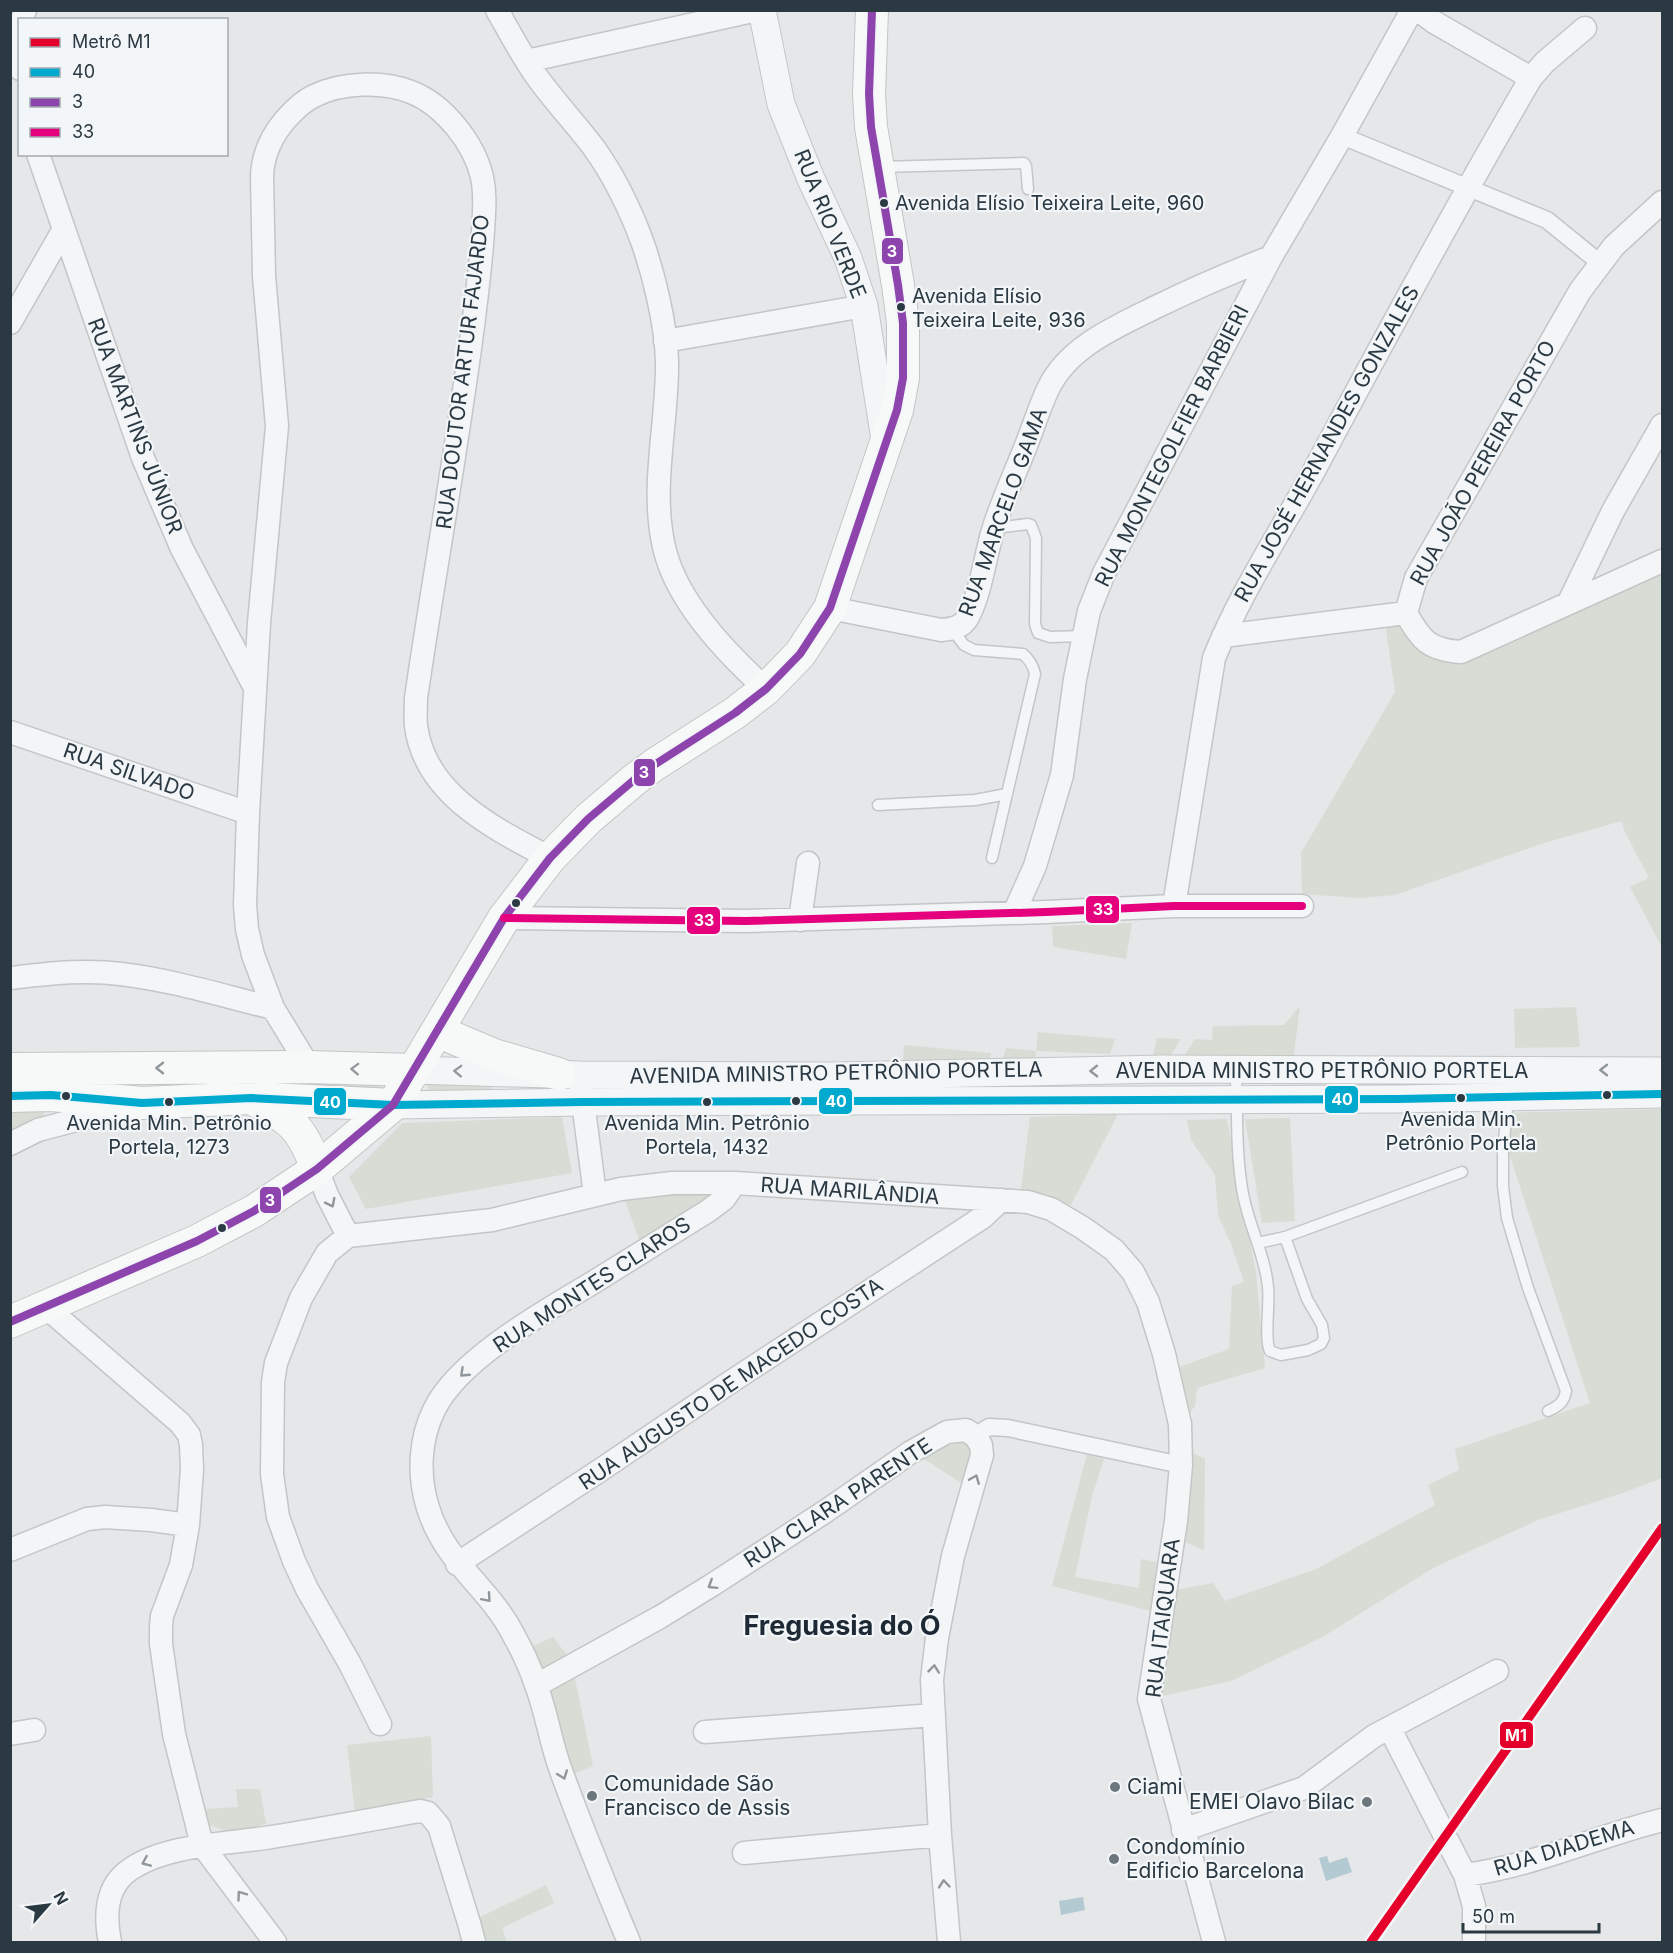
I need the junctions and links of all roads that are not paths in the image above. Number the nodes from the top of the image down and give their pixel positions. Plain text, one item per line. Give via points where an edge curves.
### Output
1 (497, 10) edge
2 (757, 10) edge
3 (762, 10) edge
4 (1412, 10) edge
5 (1418, 10) edge
6 (877, 12) edge
7 (1585, 28) dead end
8 (526, 61) junction
9 (1532, 78) junction
10 (1342, 136) junction
11 (39, 156) edge
12 (876, 167) junction
13 (1467, 187) junction
14 (1028, 189) dead end
15 (1662, 202) edge
16 (64, 229) junction
17 (1271, 257) junction
18 (1600, 263) junction
19 (864, 306) junction
20 (10, 323) edge
21 (665, 341) junction
22 (1662, 425) edge
23 (885, 440) junction
24 (994, 528) junction
25 (1662, 561) edge
26 (1569, 602) junction
27 (830, 608) junction
28 (1406, 614) junction
29 (946, 630) junction
30 (1083, 636) junction
31 (1223, 636) junction
32 (255, 688) junction
33 (766, 689) junction
34 (10, 732) edge
35 (1007, 794) junction
36 (878, 805) dead end
37 (248, 813) junction
38 (550, 858) junction
39 (992, 858) dead end
40 (808, 863) dead end
41 (1174, 906) junction
42 (1302, 906) dead end
43 (1014, 913) junction
44 (504, 918) junction
45 (800, 920) junction
46 (10, 978) edge
47 (273, 1008) junction
48 (437, 1031) junction
49 (309, 1066) junction
50 (10, 1069) edge
51 (413, 1070) junction
52 (1234, 1070) junction
53 (1506, 1070) junction
54 (1662, 1071) edge
55 (48, 1082) junction
56 (574, 1084) junction
57 (1662, 1094) edge
58 (10, 1096) edge
59 (1508, 1097) junction
60 (251, 1098) junction
61 (1236, 1099) junction
62 (142, 1102) junction
63 (393, 1105) junction
64 (38, 1130) junction
65 (10, 1144) edge
66 (317, 1169) junction
67 (1462, 1172) dead end
68 (735, 1183) junction
69 (595, 1195) junction
70 (1001, 1200) junction
71 (348, 1236) junction
72 (1285, 1237) junction
73 (1258, 1243) junction
74 (47, 1308) junction
75 (10, 1322) edge
76 (1548, 1411) dead end
77 (975, 1436) junction
78 (1181, 1465) junction
79 (188, 1526) junction
80 (10, 1550) edge
81 (457, 1564) junction
82 (1497, 1671) dead end
83 (537, 1685) junction
84 (934, 1715) junction
85 (380, 1724) dead end
86 (1390, 1729) junction
87 (34, 1730) dead end
88 (705, 1732) dead end
89 (10, 1734) edge
90 (1662, 1820) edge
91 (1183, 1830) junction
92 (940, 1835) junction
93 (202, 1845) junction
94 (744, 1853) dead end
95 (1464, 1875) junction
96 (110, 1942) edge
97 (275, 1942) edge
98 (474, 1942) edge
99 (629, 1942) edge
100 (949, 1942) edge
101 (1214, 1942) edge
102 (1474, 1942) edge

1 - 8 street
2 - 8 street
3 - 19 street, RUA RIO VERDE via 781,104 848,258
4 - 10 street, RUA MONTEGOLFIER BARBIERI
5 - 9 street
6 - 12 main road via 869,94
7 - 9 street, RUA JOSÉ HERNANDES GONZALES
8 - 21 street via 595,150 622,195 654,280
9 - 13 street, RUA JOSÉ HERNANDES GONZALES
10 - 13 street
10 - 17 street, RUA MONTEGOLFIER BARBIERI
11 - 16 street, RUA MARTINS JÚNIOR
12 - 14 lane via 1024,163
12 - 23 main road via 898,285 904,354 897,410
13 - 18 street via 1547,220
13 - 31 street, RUA JOSÉ HERNANDES GONZALES
15 - 18 street, RUA JOÃO PEREIRA PORTO
16 - 20 street
16 - 32 street, RUA MARTINS JÚNIOR via 143,458 182,549
17 - 24 street, RUA MARCELO GAMA via 1211,280 1130,320 1076,353 1048,388
17 - 30 street, RUA MONTEGOLFIER BARBIERI via 1104,573
18 - 28 street, RUA JOÃO PEREIRA PORTO via 1580,291 1416,578
19 - 21 street
19 - 23 street, RUA RIO VERDE
21 - 33 street via 660,471 664,546 690,605
22 - 26 street via 1613,511
23 - 27 main road
24 - 29 street, RUA MARCELO GAMA via 968,618
24 - 30 lane via 1031,525 1034,531 1038,633 1050,637
25 - 26 street, RUA JOÃO PEREIRA PORTO
26 - 28 street, RUA JOÃO PEREIRA PORTO via 1461,652 1442,651 1426,642
27 - 29 street
27 - 33 main road via 800,654
28 - 31 street
29 - 35 lane via 974,650 1023,654 1033,666 1033,682
30 - 43 street, RUA MONTEGOLFIER BARBIERI via 1062,775 1035,866
31 - 41 street, RUA JOSÉ HERNANDES GONZALES via 1214,658
32 - 37 street, RUA DOUTOR ARTUR FAJARDO
32 - 38 street, RUA DOUTOR ARTUR FAJARDO via 277,426 264,276 262,165 276,131 313,96 356,85 388,86 412,92 444,114 476,160 485,200 481,268 416,698 416,725 424,755 444,787 499,831
33 - 38 main road via 634,780
34 - 37 street, RUA SILVADO
35 - 36 lane via 975,800
35 - 39 lane
37 - 47 street, RUA DOUTOR ARTUR FAJARDO via 247,929
38 - 44 main road
40 - 45 street
41 - 42 street
41 - 43 street
43 - 45 street
44 - 45 street
44 - 48 main road
46 - 47 street via 68,971 120,974
47 - 49 street, RUA DOUTOR ARTUR FAJARDO
48 - 51 main road
48 - 56 main road
51 -> 49 main road, AVENIDA MINISTRO PETRÔNIO PORTELA
49 -> 55 main road, AVENIDA MINISTRO PETRÔNIO PORTELA
50 - 55 main road, AVENIDA MINISTRO PETRÔNIO PORTELA
56 -> 51 street, AVENIDA MINISTRO PETRÔNIO PORTELA
51 - 63 main road
52 - 53 street, AVENIDA MINISTRO PETRÔNIO PORTELA
52 -> 56 street, AVENIDA MINISTRO PETRÔNIO PORTELA
52 - 61 lane
54 -> 53 street, AVENIDA MINISTRO PETRÔNIO PORTELA
53 - 59 lane
55 - 58 main road, AVENIDA MINISTRO PETRÔNIO PORTELA
55 - 62 main road, AVENIDA MINISTRO PETRÔNIO PORTELA
55 - 64 street
56 - 61 street, AVENIDA MINISTRO PETRÔNIO PORTELA
56 - 63 street, AVENIDA MINISTRO PETRÔNIO PORTELA
56 - 69 street
57 - 59 street, AVENIDA MINISTRO PETRÔNIO PORTELA
59 - 61 street, AVENIDA MINISTRO PETRÔNIO PORTELA
59 - 76 lane via 1503,1175 1507,1218 1527,1288 1566,1390 1565,1400
60 - 62 main road, AVENIDA MINISTRO PETRÔNIO PORTELA
60 - 63 main road, AVENIDA MINISTRO PETRÔNIO PORTELA
60 - 66 main road via 288,1119 307,1144
61 - 73 lane via 1243,1193
62 - 64 street, AVENIDA MINISTRO PETRÔNIO PORTELA
63 - 66 main road
64 - 65 street, AVENIDA MINISTRO PETRÔNIO PORTELA
66 -> 71 street
66 - 74 main road via 222,1228
67 - 72 lane
68 - 69 street, RUA MARILÂNDIA via 651,1185
68 - 70 street, RUA MARILÂNDIA
68 -> 81 street, RUA MONTES CLAROS via 708,1211 524,1325 447,1389 434,1410 423,1443 420,1474 428,1508
69 - 71 street, RUA MARILÂNDIA via 492,1220
70 - 78 street, RUA MARILÂNDIA via 1051,1209 1114,1250 1133,1272 1148,1302 1164,1354 1180,1424
70 - 81 street, RUA AUGUSTO DE MACEDO COSTA via 983,1217
71 - 85 street via 327,1253 306,1289 276,1363 272,1474 278,1517 294,1561
72 - 73 lane
72 - 73 lane via 1306,1299 1324,1331 1321,1344 1308,1350 1281,1355 1270,1351 1267,1345 1268,1287
74 - 75 main road
74 - 79 street via 189,1435 192,1469
77 - 78 street via 989,1427 1008,1428
77 -> 83 street, RUA CLARA PARENTE via 957,1429 911,1452 704,1590
84 -> 77 street via 932,1680 937,1638 953,1556 982,1455
78 - 91 street, RUA ITAIQUARA via 1149,1699
79 - 80 street via 140,1519 87,1519
79 - 93 street via 181,1565 162,1616 161,1644 174,1734
81 -> 83 street, RUA MONTES CLAROS via 501,1615
82 - 86 street
83 -> 99 street, RUA MONTES CLAROS via 564,1780
84 - 88 street
84 - 92 street
86 - 91 street via 1374,1736 1304,1788
86 - 95 street
87 - 89 street
90 - 95 street, RUA DIADEMA via 1491,1872
91 - 101 street, RUA ITAIQUARA
92 - 94 street
100 -> 92 street
93 -> 96 street via 139,1864 116,1883 106,1911
97 -> 93 street
93 - 98 street via 420,1811 429,1813 439,1826
95 - 102 street via 1474,1906

